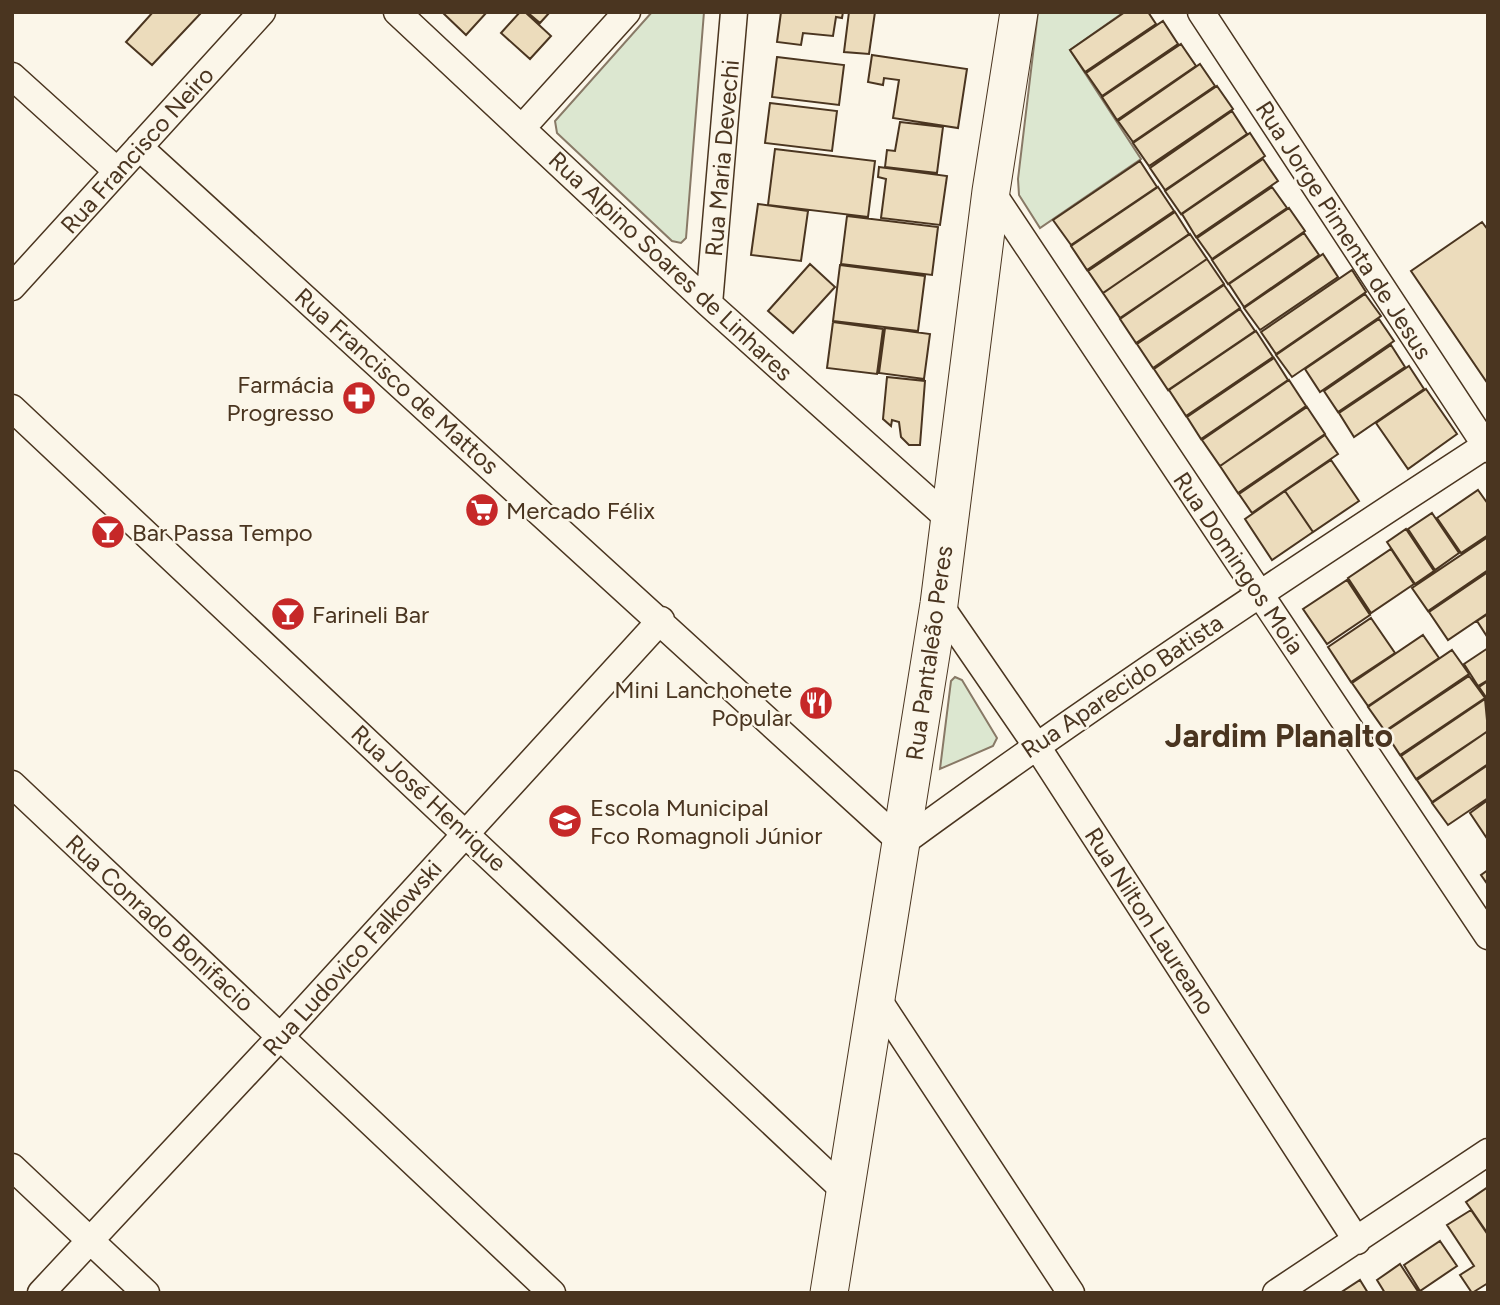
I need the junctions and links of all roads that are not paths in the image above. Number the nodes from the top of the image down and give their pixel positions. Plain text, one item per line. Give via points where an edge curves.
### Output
1 (262, 12) edge
2 (397, 12) edge
3 (627, 12) edge
4 (734, 12) edge
5 (1018, 12) edge
6 (1201, 12) edge
7 (12, 76) edge
8 (522, 128) junction
9 (139, 147) junction
10 (117, 172) junction
11 (991, 191) junction
12 (12, 287) edge
13 (709, 304) junction
14 (12, 408) edge
15 (1487, 446) edge
16 (948, 518) junction
17 (1259, 593) junction
18 (939, 604) junction
19 (660, 620) junction
20 (1036, 745) junction
21 (12, 784) edge
22 (466, 832) junction
23 (902, 843) junction
24 (1488, 936) edge
25 (877, 998) junction
26 (281, 1036) junction
27 (1488, 1152) edge
28 (12, 1167) edge
29 (845, 1191) junction
30 (90, 1241) junction
31 (1357, 1241) junction
32 (40, 1293) edge
33 (146, 1293) edge
34 (552, 1293) edge
35 (828, 1293) edge
36 (1072, 1293) edge
37 (1276, 1293) edge

1 - 9 street, Rua Francisco Neiro
2 - 8 street, Rua Alpino Soares de Linhares
3 - 8 street
4 - 13 street, Rua Maria Devechi
5 - 11 street, Rua Pantaleão Peres
6 - 15 street, Rua Jorge Pimenta de Jesus
7 - 10 street
8 - 13 street, Rua Alpino Soares de Linhares
9 - 10 street, Rua Francisco Neiro
9 - 19 street, Rua Francisco de Mattos
10 - 12 street, Rua Francisco Neiro
11 - 16 street, Rua Pantaleão Peres
11 - 17 street, Rua Domingos Moia
13 - 16 street, Rua Alpino Soares de Linhares
14 - 22 street, Rua José Henrique
15 - 17 street, Rua Aparecido Batista
16 - 18 street, Rua Pantaleão Peres
17 - 20 street, Rua Aparecido Batista
17 - 24 street, Rua Domingos Moia
18 - 20 street, Rua Nilton Laureano
18 - 23 street, Rua Pantaleão Peres
19 - 22 street, Rua Ludovico Falkowski
19 - 23 street, Rua Francisco de Mattos
20 - 23 street, Rua Aparecido Batista
20 - 31 street, Rua Nilton Laureano
21 - 26 street, Rua Conrado Bonifacio
22 - 26 street, Rua Ludovico Falkowski
22 - 29 street, Rua José Henrique
23 - 25 street, Rua Pantaleão Peres
25 - 29 street, Rua Pantaleão Peres
25 - 36 street
26 - 30 street, Rua Ludovico Falkowski
26 - 34 street, Rua Conrado Bonifacio
27 - 31 street
28 - 30 street
29 - 35 street, Rua Pantaleão Peres
30 - 32 street, Rua Ludovico Falkowski
30 - 33 street
31 - 37 street

